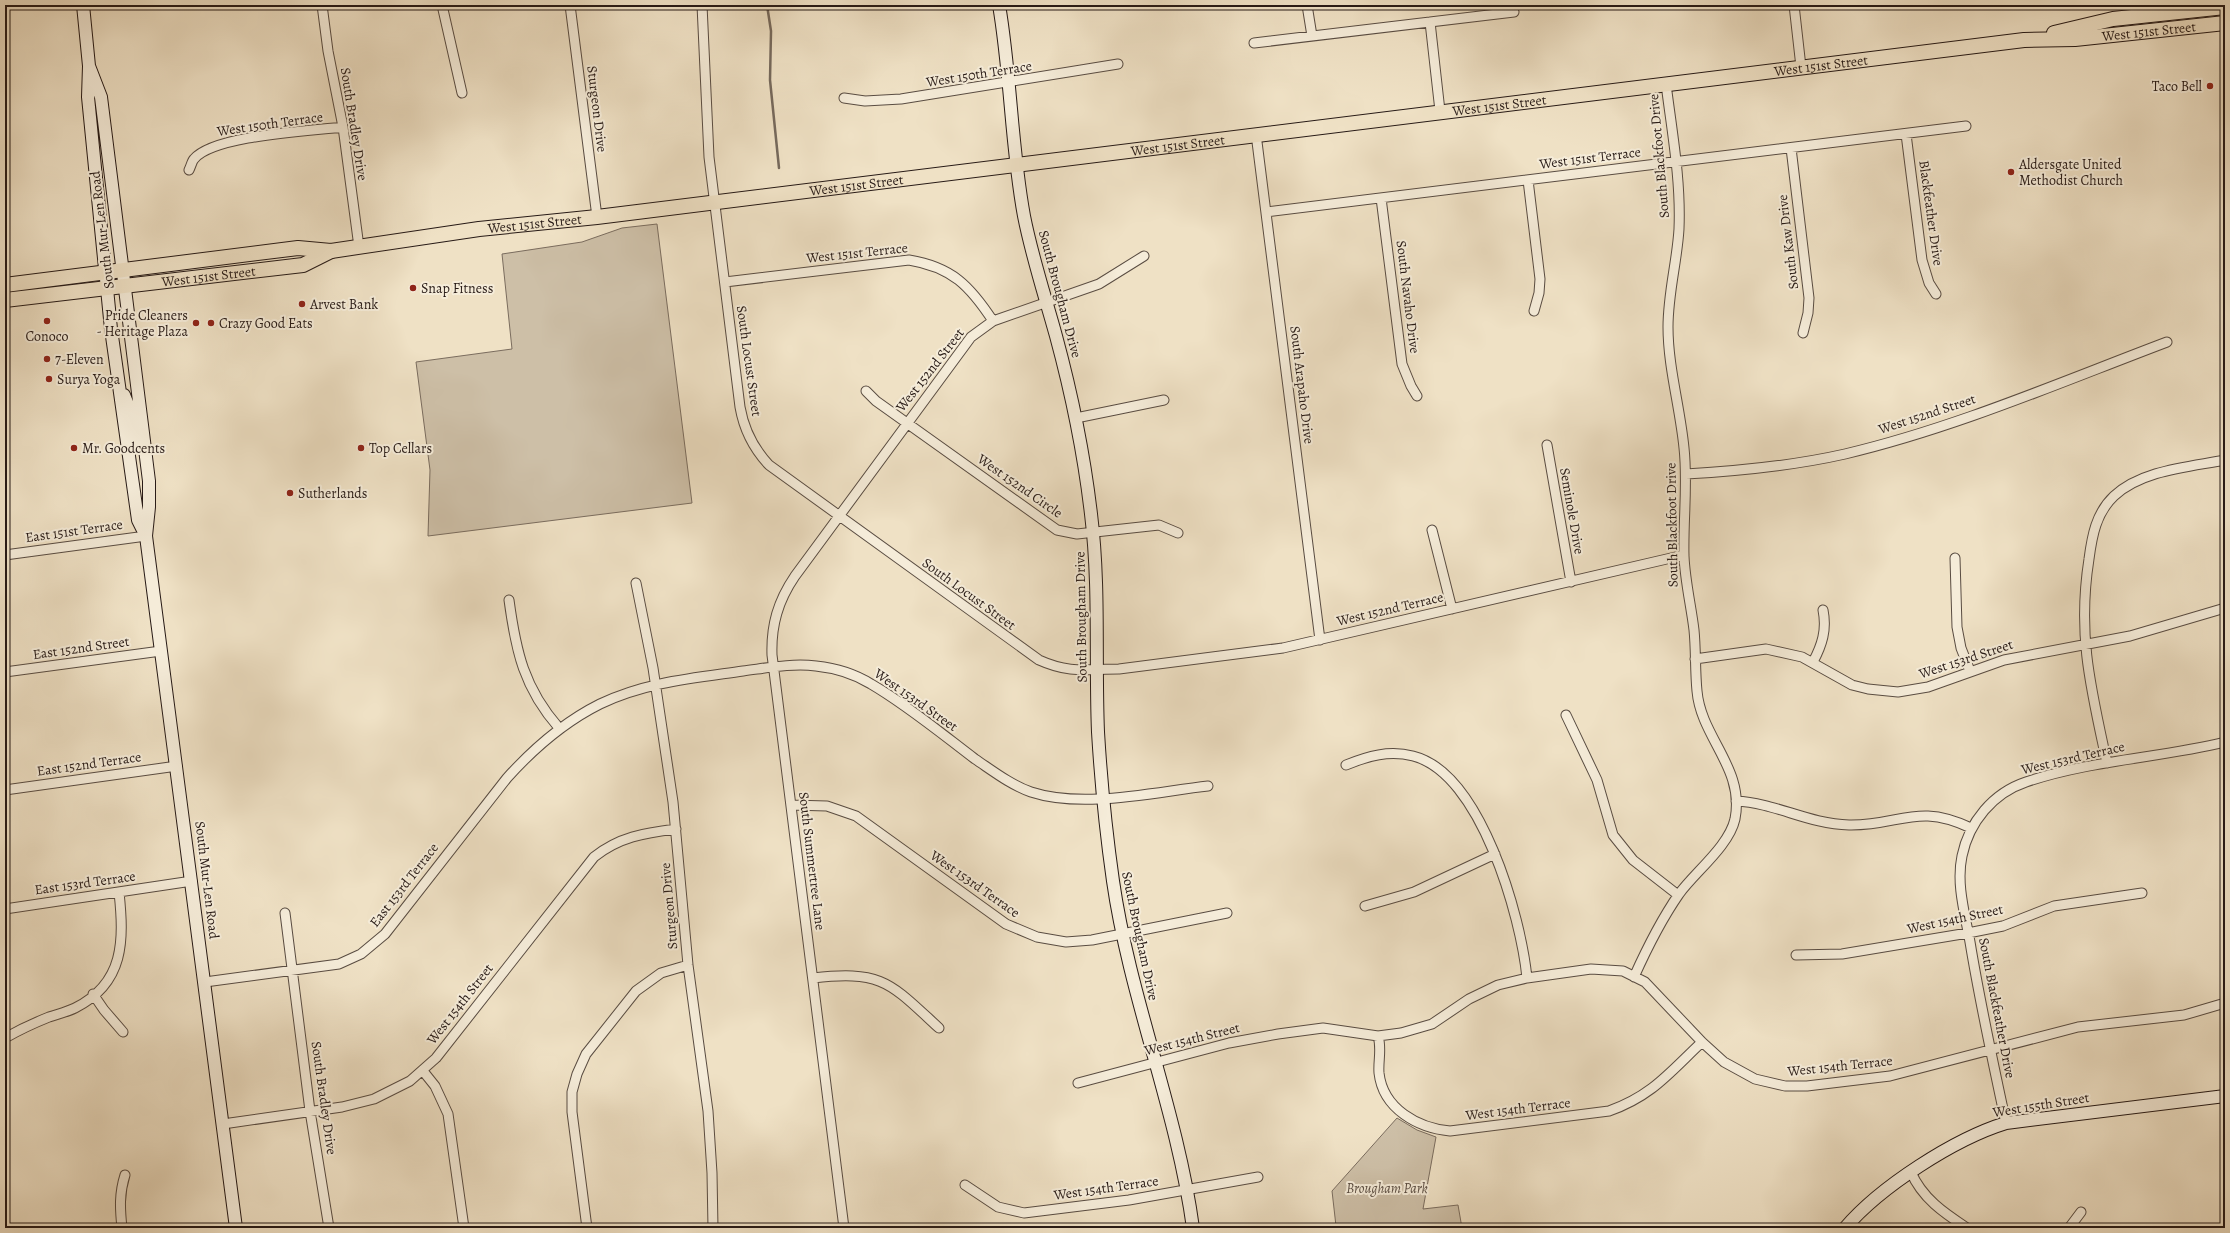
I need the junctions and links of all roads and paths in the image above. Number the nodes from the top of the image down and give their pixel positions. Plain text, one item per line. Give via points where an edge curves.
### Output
1 (83, 5) edge
2 (322, 5) edge
3 (442, 5) edge
4 (570, 5) edge
5 (702, 5) edge
6 (999, 5) edge
7 (1306, 5) edge
8 (1794, 5) edge
9 (2225, 7) edge
10 (1514, 12) dead end
11 (2113, 19) junction
12 (1430, 22) junction
13 (2225, 23) edge
14 (1312, 36) junction
15 (2062, 39) junction
16 (2024, 40) junction
17 (1254, 43) dead end
18 (1118, 64) dead end
19 (89, 66) junction
20 (1801, 67) junction
21 (1008, 84) junction
22 (1666, 84) junction
23 (462, 93) dead end
24 (844, 98) dead end
25 (1440, 111) junction
26 (1966, 126) dead end
27 (343, 127) junction
28 (1256, 134) junction
29 (1906, 134) junction
30 (1791, 148) junction
31 (1676, 162) junction
32 (1018, 163) junction
33 (189, 170) dead end
34 (1528, 180) junction
35 (1381, 198) junction
36 (714, 202) junction
37 (1266, 212) junction
38 (597, 217) junction
39 (359, 247) junction
40 (331, 251) junction
41 (1144, 256) dead end
42 (123, 270) junction
43 (106, 272) junction
44 (725, 282) junction
45 (5, 285) edge
46 (124, 286) junction
47 (107, 288) junction
48 (1936, 294) dead end
49 (5, 300) edge
50 (1046, 303) junction
51 (1534, 311) dead end
52 (993, 321) junction
53 (1803, 333) dead end
54 (2167, 342) dead end
55 (118, 387) junction
56 (866, 391) dead end
57 (1417, 396) dead end
58 (1164, 400) dead end
59 (1076, 418) junction
60 (907, 422) junction
61 (1547, 445) dead end
62 (144, 448) junction
63 (2225, 460) edge
64 (1686, 474) junction
65 (839, 516) junction
66 (1432, 530) dead end
67 (1093, 532) junction
68 (1178, 533) dead end
69 (146, 536) junction
70 (5, 555) edge
71 (1684, 555) junction
72 (1955, 558) dead end
73 (1571, 582) junction
74 (636, 583) dead end
75 (509, 600) dead end
76 (2225, 608) edge
77 (1452, 609) junction
78 (1823, 610) dead end
79 (1320, 640) junction
80 (2085, 644) junction
81 (161, 651) junction
82 (1695, 659) junction
83 (1813, 662) junction
84 (773, 667) junction
85 (1098, 669) junction
86 (1970, 671) junction
87 (5, 672) edge
88 (656, 684) junction
89 (1566, 715) dead end
90 (577, 717) joint
91 (559, 728) junction
92 (2225, 742) edge
93 (2107, 763) junction
94 (1346, 765) dead end
95 (177, 766) junction
96 (1208, 786) dead end
97 (5, 790) edge
98 (1102, 798) junction
99 (1736, 800) junction
100 (791, 806) junction
101 (1971, 828) junction
102 (676, 829) junction
103 (1495, 854) junction
104 (192, 882) junction
105 (119, 892) junction
106 (2142, 893) dead end
107 (1678, 895) junction
108 (1365, 906) dead end
109 (5, 909) edge
110 (285, 913) dead end
111 (1227, 913) dead end
112 (1968, 933) junction
113 (1122, 934) junction
114 (1796, 955) dead end
115 (688, 965) junction
116 (293, 971) junction
117 (1634, 977) junction
118 (813, 978) junction
119 (1527, 978) junction
120 (205, 982) junction
121 (93, 994) junction
122 (2225, 1003) edge
123 (939, 1028) dead end
124 (123, 1032) dead end
125 (1378, 1036) junction
126 (5, 1038) edge
127 (1702, 1042) junction
128 (1991, 1050) junction
129 (1154, 1062) junction
130 (423, 1071) junction
131 (1078, 1083) dead end
132 (2225, 1096) edge
133 (310, 1111) junction
134 (2006, 1123) junction
135 (223, 1124) junction
136 (1912, 1172) junction
137 (125, 1175) dead end
138 (1258, 1177) dead end
139 (965, 1185) dead end
140 (1187, 1189) junction
141 (2081, 1212) dead end
142 (122, 1228) edge
143 (236, 1228) edge
144 (329, 1228) edge
145 (464, 1228) edge
146 (586, 1228) edge
147 (713, 1228) edge
148 (844, 1228) edge
149 (1193, 1228) edge
150 (1845, 1228) edge
151 (1967, 1228) edge
152 (2069, 1228) edge

1 - 19 main road, South Mur-Len Road
2 - 27 street, South Bradley Drive
3 - 23 street
4 - 38 street, Sturgeon Drive
5 - 36 street, South Locust Street via 706,117
6 - 21 main road, South Brougham Drive
7 - 14 street
8 - 20 street
9 - 11 main road, West 151st Street
10 - 12 street
11 - 15 main road via 2108,30
11 - 16 main road, West 151st Street
12 - 14 street
12 - 25 street
13 - 15 main road, West 151st Street
14 - 17 street
15 - 16 main road, West 151st Street
16 - 20 main road, West 151st Street
18 - 21 street, West 150th Terrace
19 - 42 main road, South Mur-Len Road via 101,97
19 - 43 main road, South Mur-Len Road via 88,97
20 - 22 main road, West 151st Street
21 - 24 street, West 150th Terrace via 888,101
21 - 32 main road, South Brougham Drive
22 - 25 main road, West 151st Street
22 - 31 street, South Blackfoot Drive
25 - 28 main road, West 151st Street
26 - 29 street, West 151st Terrace
27 - 33 street, West 150th Terrace via 222,143 203,151 193,159
27 - 39 street, South Bradley Drive
28 - 32 main road, West 151st Street
28 - 37 street, South Arapaho Drive
29 - 30 street, West 151st Terrace
29 - 48 street, Blackfeather Drive via 1922,260 1929,283
30 - 31 street, West 151st Terrace
30 - 53 street, South Kaw Drive via 1809,298
31 - 34 street, West 151st Terrace
31 - 64 street, South Blackfoot Drive via 1679,229 1669,299 1668,328
32 - 36 main road, West 151st Street
32 - 50 main road, South Brougham Drive via 1030,247
34 - 35 street, West 151st Terrace
34 - 51 street via 1540,279
35 - 37 street, West 151st Terrace
35 - 57 street, South Navaho Drive via 1402,364
36 - 38 main road, West 151st Street
36 - 44 street, South Locust Street
37 - 79 street, South Arapaho Drive
38 - 39 main road, West 151st Street via 479,229
39 - 40 main road, West 151st Street
40 - 42 main road, West 151st Street via 298,248
40 - 46 main road, West 151st Street via 303,265
41 - 50 street, West 152nd Street via 1099,284
42 - 43 main road, West 151st Street
42 - 46 main road, South Mur-Len Road
43 - 45 main road, West 151st Street
43 - 47 main road, South Mur-Len Road
44 - 52 street, West 151st Terrace via 909,260 937,267 960,280 980,300
44 - 65 street, South Locust Street via 740,407 747,434 757,452 769,465
46 - 47 main road, West 151st Street
46 - 62 main road, South Mur-Len Road
47 - 49 main road, West 151st Street
47 - 55 main road, South Mur-Len Road
50 - 52 street, West 152nd Street
50 - 59 main road, South Brougham Drive
52 - 60 street, West 152nd Street via 970,337
54 - 64 street, West 152nd Street via 1899,440 1807,462
55 - 62 main road via 130,410 135,443
55 - 69 main road, South Mur-Len Road via 138,520
56 - 60 street, West 152nd Circle
58 - 59 street
59 - 67 main road, South Brougham Drive
60 - 65 street, West 152nd Street
60 - 67 street, West 152nd Circle via 1058,530 1077,534
61 - 73 street, Seminole Drive
62 - 69 main road, South Mur-Len Road via 149,480
63 - 80 street via 2138,480 2114,496 2103,509 2095,525 2084,586
64 - 71 street, South Blackfoot Drive
65 - 84 street, South Summertree Lane via 791,582 779,605 771,639
65 - 85 street, South Locust Street via 1039,660 1066,670
66 - 77 street
67 - 68 street, West 152nd Circle via 1159,525
67 - 85 main road, South Brougham Drive
69 - 70 street, East 151st Terrace
69 - 81 main road, South Mur-Len Road
71 - 73 street, West 152nd Terrace
71 - 82 street, South Blackfoot Drive
72 - 86 street via 1957,627 1961,648
73 - 77 street, West 152nd Terrace
74 - 88 street, Sturgeon Drive
75 - 91 street via 517,652 527,679 541,707
76 - 80 street, West 153rd Street via 2155,630
77 - 79 street, West 152nd Terrace
78 - 83 street via 1824,635
79 - 85 street, West 152nd Terrace via 1244,653 1119,669
80 - 86 street, West 153rd Street via 2004,660
80 - 93 street via 2088,676
81 - 87 street, East 152nd Street
81 - 95 main road, South Mur-Len Road
82 - 83 street, West 153rd Street via 1766,649 1790,653
82 - 99 street, South Blackfoot Drive via 1700,709 1706,726 1730,769
83 - 86 street, West 153rd Street via 1852,685 1885,692 1928,687
84 - 88 street, West 153rd Street
84 - 98 street, West 153rd Street via 816,666 857,677 881,691 1011,783 1046,796 1069,800
84 - 100 street, South Summertree Lane
85 - 98 main road, South Brougham Drive
88 - 90 street, West 153rd Street via 633,690
88 - 102 street, Sturgeon Drive
89 - 107 street via 1597,780 1613,835 1632,860
90 - 91 street, East 153rd Terrace
91 - 116 street, East 153rd Terrace via 529,754 507,778 385,934 361,954 347,961
92 - 93 street, West 153rd Terrace
93 - 101 street, West 153rd Terrace via 2026,782 2010,789 1992,802
94 - 103 street via 1368,755 1384,753 1415,756 1429,763 1452,781 1487,836
95 - 97 street, East 152nd Terrace
95 - 104 main road, South Mur-Len Road
96 - 98 street, West 153rd Street
98 - 113 main road, South Brougham Drive
99 - 101 street via 1760,803 1818,822 1879,824 1919,814 1946,818
99 - 107 street, South Blackfoot Drive via 1734,820 1726,838
100 - 113 street, West 153rd Terrace via 827,806 856,816 1006,924 1025,933 1066,942
100 - 118 street, South Summertree Lane
101 - 112 street, South Blackfeather Drive via 1959,874
102 - 115 street, Sturgeon Drive
102 - 130 street, West 154th Street via 633,835 594,857 436,1058
103 - 108 street via 1414,892
103 - 119 street via 1509,890 1522,937
104 - 105 street, East 153rd Terrace
104 - 120 main road, South Mur-Len Road
105 - 109 street, East 153rd Terrace
105 - 121 street via 122,926 120,952 105,984
106 - 112 street, West 154th Street via 2054,906 2002,926
107 - 117 street, South Blackfoot Drive via 1653,936
110 - 116 street
111 - 113 street, West 153rd Terrace
112 - 114 street, West 154th Street via 1842,954
112 - 128 street, South Blackfeather Drive
113 - 129 main road, South Brougham Drive
115 - 146 street via 661,973 636,991 586,1054 577,1074 572,1092 572,1112
115 - 147 street, Sturgeon Drive via 708,1111
116 - 120 street, East 153rd Terrace
116 - 133 street, South Bradley Drive
117 - 119 street via 1623,971 1600,968
117 - 127 street via 1645,982
118 - 123 street via 851,974 882,981 904,996
118 - 148 street, South Summertree Lane
119 - 125 street via 1483,991 1432,1024 1401,1033
120 - 135 main road, South Mur-Len Road
121 - 124 street
121 - 126 street via 75,1008
122 - 128 street, West 154th Terrace via 2184,1015 2078,1027
125 - 127 street, West 154th Terrace via 1381,1045 1379,1072 1388,1097 1395,1107 1414,1122 1433,1129 1450,1131 1609,1111 1627,1105 1650,1092
125 - 129 street, West 154th Street via 1335,1029 1314,1029 1229,1043
127 - 128 street, West 154th Terrace via 1741,1073 1785,1086 1807,1086 1890,1076
128 - 134 street, South Blackfeather Drive
129 - 131 street, West 154th Street
129 - 140 main road, South Brougham Drive
130 - 133 street, West 154th Street via 394,1091 374,1099
130 - 145 street via 435,1086 448,1114
132 - 134 main road, West 155th Street
133 - 135 street, West 154th Street
133 - 144 street, South Bradley Drive
134 - 136 main road, West 155th Street via 1972,1135
135 - 143 main road, South Mur-Len Road
136 - 150 main road, West 155th Street via 1878,1196
136 - 151 street via 1921,1190 1934,1204
137 - 142 street via 120,1190
138 - 140 street, West 154th Terrace
139 - 140 street, West 154th Terrace via 998,1208 1024,1213 1129,1200
140 - 149 main road, South Brougham Drive
141 - 152 street

